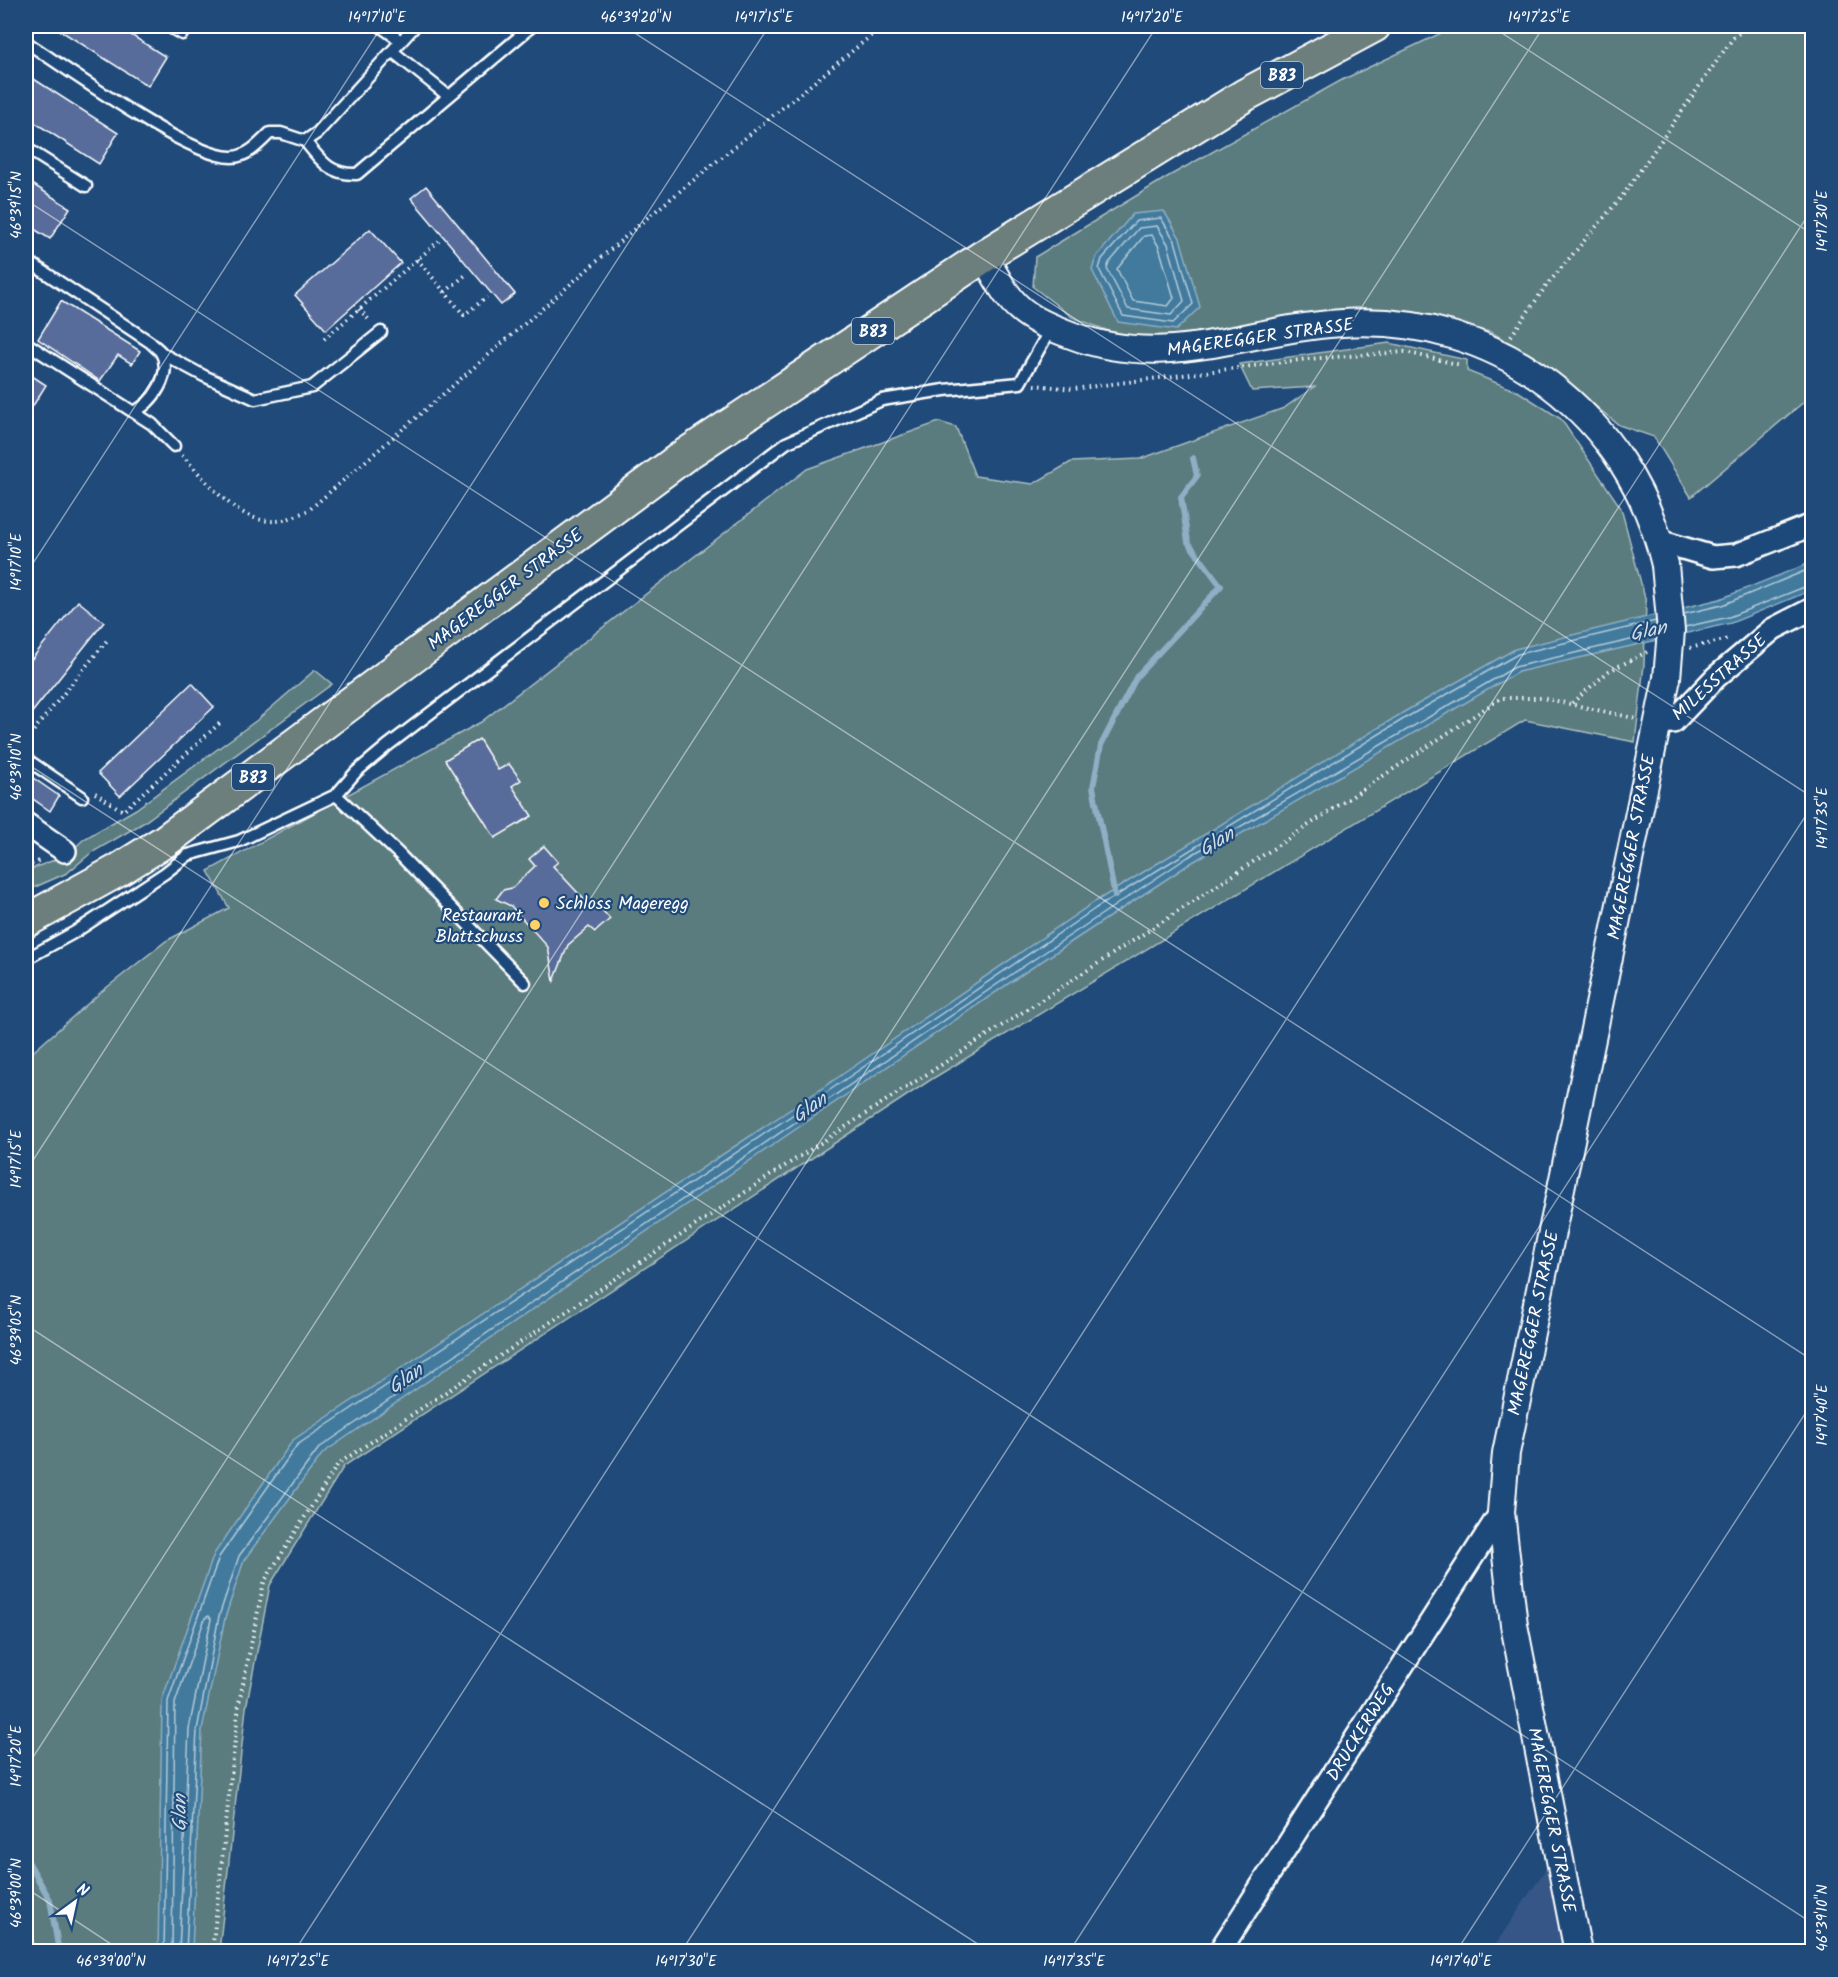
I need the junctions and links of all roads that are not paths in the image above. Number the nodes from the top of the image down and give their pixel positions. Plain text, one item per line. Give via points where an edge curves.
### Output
1 (168, 26) edge
2 (380, 26) edge
3 (415, 26) edge
4 (532, 26) edge
5 (1374, 26) edge
6 (182, 34) dead end
7 (401, 41) junction
8 (26, 42) edge
9 (392, 51) junction
10 (447, 95) junction
11 (305, 141) junction
12 (26, 148) edge
13 (86, 186) dead end
14 (984, 256) junction
15 (26, 260) edge
16 (1051, 328) junction
17 (381, 332) dead end
18 (26, 343) edge
19 (161, 353) junction
20 (133, 412) junction
21 (174, 446) road end
22 (1812, 525) edge
23 (1662, 553) junction
24 (1812, 609) edge
25 (1650, 722) junction
26 (26, 759) edge
27 (336, 795) junction
28 (82, 797) road end
29 (26, 824) edge
30 (65, 851) dead end
31 (26, 921) edge
32 (26, 959) edge
33 (525, 983) dead end
34 (1501, 1512) junction
35 (1219, 1952) edge
36 (1578, 1952) edge

1 - 6 lane
2 - 7 lane
3 - 7 lane
4 - 10 lane
5 - 14 main road, MAGEREGGER STRASSE / B83 via 1245,95
7 - 9 lane
8 - 11 lane via 190,145 233,158 255,149 270,133
9 - 10 lane
9 - 11 lane via 317,133
10 - 11 lane via 357,174 341,175 321,161
12 - 13 lane
14 - 16 street, MAGEREGGER STRASSE via 1016,305
14 - 31 main road, MAGEREGGER STRASSE / B83 via 685,455 165,841
15 - 19 lane
16 - 23 street, MAGEREGGER STRASSE via 1106,346 1159,351 1212,346 1310,327 1368,322 1448,334 1499,354 1568,398 1609,442 1639,491
16 - 27 lane via 1020,383 882,400 786,443 387,746
17 - 19 lane via 312,387 255,399
18 - 20 lane
19 - 20 lane via 164,375 156,393 144,408
20 - 21 lane
22 - 23 street via 1736,555
23 - 25 street, MAGEREGGER STRASSE, bridge via 1671,631 1667,678
24 - 25 street, MILESSTRASSE via 1773,629 1716,677 1673,722
25 - 34 street, MAGEREGGER STRASSE via 1506,1453
26 - 28 lane
27 - 32 lane via 239,841 188,855 75,932
27 - 33 lane
29 - 30 street
34 - 35 street, DRUCKERWEG
34 - 36 street, MAGEREGGER STRASSE via 1514,1625

